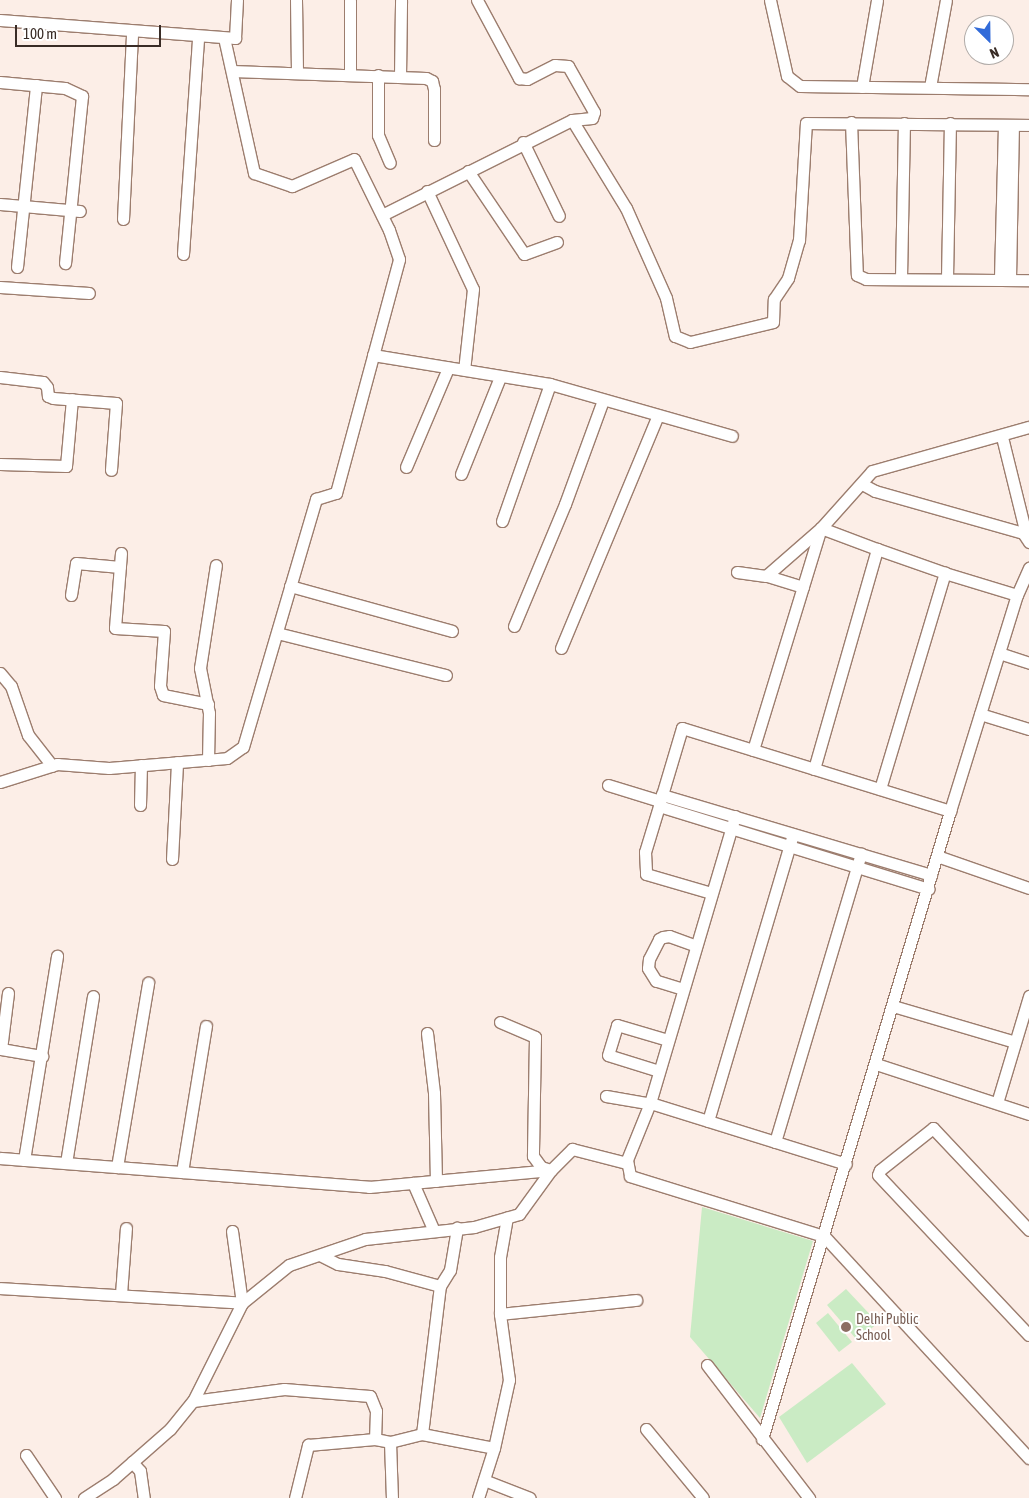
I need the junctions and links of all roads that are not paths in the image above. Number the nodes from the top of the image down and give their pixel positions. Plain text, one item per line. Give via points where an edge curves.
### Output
1 (237, 0) edge
2 (296, 0) edge
3 (350, 0) edge
4 (401, 0) edge
5 (478, 0) edge
6 (770, 0) edge
7 (877, 0) edge
8 (946, 0) edge
9 (0, 20) edge
10 (132, 32) junction
11 (198, 37) junction
12 (224, 38) junction
13 (232, 71) junction
14 (297, 73) junction
15 (350, 74) junction
16 (378, 75) junction
17 (400, 76) junction
18 (0, 82) edge
19 (36, 86) junction
20 (862, 87) junction
21 (930, 87) junction
22 (1029, 89) edge
23 (572, 120) junction
24 (851, 122) junction
25 (904, 123) junction
26 (950, 123) junction
27 (1008, 125) junction
28 (1029, 126) edge
29 (434, 140) dead end
30 (523, 142) junction
31 (390, 163) dead end
32 (468, 171) junction
33 (427, 191) junction
34 (0, 204) edge
35 (23, 206) junction
36 (75, 211) junction
37 (382, 215) junction
38 (559, 216) dead end
39 (123, 218) dead end
40 (557, 242) dead end
41 (183, 254) dead end
42 (65, 263) dead end
43 (17, 267) dead end
44 (901, 278) junction
45 (947, 278) junction
46 (1005, 279) junction
47 (1029, 280) edge
48 (0, 286) edge
49 (89, 293) dead end
50 (373, 355) junction
51 (448, 368) junction
52 (464, 370) junction
53 (0, 376) edge
54 (500, 377) junction
55 (550, 384) junction
56 (72, 399) junction
57 (603, 400) junction
58 (658, 415) junction
59 (1029, 428) edge
60 (732, 436) dead end
61 (1002, 437) junction
62 (0, 464) edge
63 (406, 467) dead end
64 (111, 470) dead end
65 (461, 474) dead end
66 (862, 484) junction
67 (502, 521) dead end
68 (822, 528) junction
69 (1026, 538) edge
70 (877, 549) junction
71 (121, 553) dead end
72 (216, 565) dead end
73 (120, 567) junction
74 (1029, 568) edge
75 (737, 572) dead end
76 (945, 573) junction
77 (766, 576) junction
78 (290, 586) junction
79 (803, 587) junction
80 (71, 595) dead end
81 (1017, 595) junction
82 (514, 626) dead end
83 (452, 631) dead end
84 (277, 633) junction
85 (561, 648) dead end
86 (999, 653) junction
87 (1029, 663) edge
88 (0, 672) edge
89 (446, 675) dead end
90 (208, 704) junction
91 (980, 714) junction
92 (1029, 729) edge
93 (753, 750) junction
94 (208, 760) junction
95 (177, 762) junction
96 (141, 765) junction
97 (52, 766) junction
98 (814, 769) junction
99 (0, 782) edge
100 (608, 785) dead end
101 (880, 790) junction
102 (661, 801) junction
103 (140, 805) dead end
104 (950, 811) junction
105 (733, 822) junction
106 (793, 834) junction
107 (789, 845) junction
108 (861, 854) junction
109 (937, 856) junction
110 (172, 859) dead end
111 (857, 866) junction
112 (931, 875) junction
113 (1029, 888) edge
114 (928, 889) junction
115 (711, 893) junction
116 (696, 946) junction
117 (57, 956) dead end
118 (148, 983) dead end
119 (683, 989) junction
120 (8, 993) dead end
121 (92, 996) dead end
122 (1029, 996) edge
123 (893, 1006) junction
124 (1026, 1015) edge
125 (500, 1022) dead end
126 (206, 1026) dead end
127 (427, 1033) dead end
128 (668, 1040) junction
129 (1015, 1042) junction
130 (42, 1056) junction
131 (876, 1064) junction
132 (659, 1071) junction
133 (606, 1096) dead end
134 (649, 1103) junction
135 (997, 1104) junction
136 (1029, 1114) edge
137 (708, 1121) junction
138 (775, 1142) junction
139 (0, 1158) edge
140 (24, 1160) junction
141 (66, 1163) junction
142 (627, 1163) junction
143 (846, 1164) junction
144 (117, 1167) junction
145 (551, 1170) junction
146 (182, 1172) junction
147 (436, 1181) junction
148 (413, 1183) junction
149 (507, 1218) junction
150 (126, 1228) dead end
151 (457, 1228) junction
152 (1029, 1230) edge
153 (232, 1231) dead end
154 (434, 1231) junction
155 (824, 1236) junction
156 (320, 1255) junction
157 (440, 1286) junction
158 (0, 1288) edge
159 (121, 1294) junction
160 (636, 1300) dead end
161 (242, 1303) junction
162 (500, 1314) junction
163 (1029, 1335) edge
164 (707, 1365) dead end
165 (193, 1402) junction
166 (646, 1428) dead end
167 (422, 1434) junction
168 (375, 1439) junction
169 (762, 1439) junction
170 (390, 1442) junction
171 (494, 1448) junction
172 (26, 1454) dead end
173 (1029, 1458) edge
174 (132, 1462) junction
175 (484, 1480) junction
176 (55, 1498) edge
177 (84, 1498) edge
178 (144, 1498) edge
179 (295, 1498) edge
180 (392, 1498) edge
181 (478, 1498) edge
182 (530, 1498) edge
183 (703, 1498) edge
184 (809, 1498) edge

1 - 12 street via 235,38
2 - 14 street
3 - 15 street
4 - 17 street
5 - 23 street via 519,78 527,79 555,65 568,66 594,112 592,118
6 - 20 street via 787,76 800,86
7 - 20 street
8 - 21 street
9 - 10 street
10 - 11 street
10 - 39 street
11 - 12 street
11 - 41 street
12 - 13 street
13 - 14 street
13 - 37 street via 254,173 292,186 354,158
14 - 15 street
15 - 16 street
16 - 17 street
16 - 31 street via 378,135
17 - 29 street via 432,81
18 - 19 street
19 - 35 street
19 - 36 street via 65,88 82,96
20 - 21 street
21 - 22 street
23 - 24 street via 626,208 666,298 675,336 690,342 773,322 774,299 790,274 802,223 804,127 810,122
23 - 30 street
24 - 25 street
24 - 44 street via 855,271 860,278
25 - 26 street
25 - 44 street
26 - 27 street
26 - 45 street
27 - 28 street
27 - 46 street
30 - 32 street
30 - 38 street
32 - 33 street
32 - 40 street via 524,254
33 - 37 street
33 - 52 street via 473,289
34 - 35 street
35 - 36 street
35 - 43 street
36 - 42 street
37 - 50 street via 399,259
44 - 45 street
45 - 46 street
46 - 47 street
48 - 49 street
50 - 51 street
50 - 78 street via 336,493 316,500
51 - 52 street
51 - 63 street
52 - 54 street
53 - 56 street via 43,382 48,396
54 - 55 street
54 - 65 street
55 - 57 street
55 - 67 street
56 - 62 street via 66,466
56 - 64 street via 116,403
57 - 58 street
57 - 82 street via 565,504
58 - 60 street
58 - 85 street
59 - 61 street
61 - 66 street via 893,463 872,471
61 - 69 street
66 - 68 street
66 - 69 street via 875,491
68 - 70 street
68 - 77 street
68 - 79 street
70 - 76 street
70 - 98 street
71 - 73 street
72 - 90 street via 200,668
73 - 80 street via 76,563
73 - 90 street via 115,628 164,631 160,686 163,695
74 - 81 street
75 - 77 street
76 - 81 street
76 - 101 street
77 - 79 street
78 - 83 street
78 - 84 street
79 - 93 street
81 - 86 street
84 - 89 street
84 - 94 street via 243,747 227,758
86 - 87 street
86 - 91 street
88 - 97 street via 11,686 28,735
90 - 94 street
91 - 92 street
91 - 104 street
93 - 98 street
93 - 102 street via 682,728
94 - 95 street
95 - 96 street
95 - 110 street
96 - 97 street via 109,768
96 - 103 street
97 - 99 street
98 - 101 street
100 - 102 street
101 - 104 street
102 - 105 street
102 - 115 street via 645,852 646,874
104 - 109 street
105 - 106 street
105 - 107 street
105 - 115 street
106 - 107 street
106 - 108 street
107 - 111 street
107 - 137 street
108 - 111 street
108 - 112 street
109 - 112 street
109 - 113 street
111 - 114 street
111 - 138 street
112 - 114 street
114 - 123 street
115 - 116 street
116 - 119 street
116 - 119 street via 669,936 663,937 649,959 648,968 656,981
117 - 130 street
118 - 144 street
119 - 128 street
120 - 130 street via 1,1049
121 - 141 street
122 - 124 street
123 - 129 street
123 - 131 street
124 - 129 street
125 - 145 street via 535,1037 533,1156 541,1168
126 - 146 street
127 - 147 street via 434,1093
128 - 132 street
128 - 132 street via 617,1025 608,1055
129 - 135 street
130 - 140 street
131 - 135 street
131 - 143 street
132 - 134 street
133 - 134 street
134 - 137 street
134 - 142 street
135 - 136 street
137 - 138 street
138 - 143 street
139 - 140 street
140 - 141 street
141 - 144 street
142 - 145 street via 572,1149
142 - 155 street via 630,1176
143 - 155 street
144 - 146 street
145 - 147 street
145 - 149 street via 519,1214
146 - 148 street via 369,1188
147 - 148 street
148 - 154 street
149 - 151 street
149 - 162 street via 500,1257
150 - 159 street
151 - 154 street
151 - 157 street via 450,1270
152 - 163 street via 933,1128 880,1170 878,1175
153 - 161 street
154 - 156 street via 365,1240
155 - 169 street
155 - 173 street
156 - 157 street via 338,1264 385,1271
156 - 161 street via 289,1265
157 - 167 street
158 - 159 street
159 - 161 street
160 - 162 street
161 - 165 street
162 - 171 street via 509,1380
164 - 169 street
165 - 168 street via 284,1389 370,1396 376,1411
165 - 174 street via 170,1429
166 - 183 street
167 - 170 street
167 - 171 street
168 - 170 street
168 - 179 street via 308,1446
169 - 184 street
170 - 180 street
171 - 175 street
172 - 176 street
174 - 177 street
174 - 178 street via 140,1472
175 - 181 street
175 - 182 street

